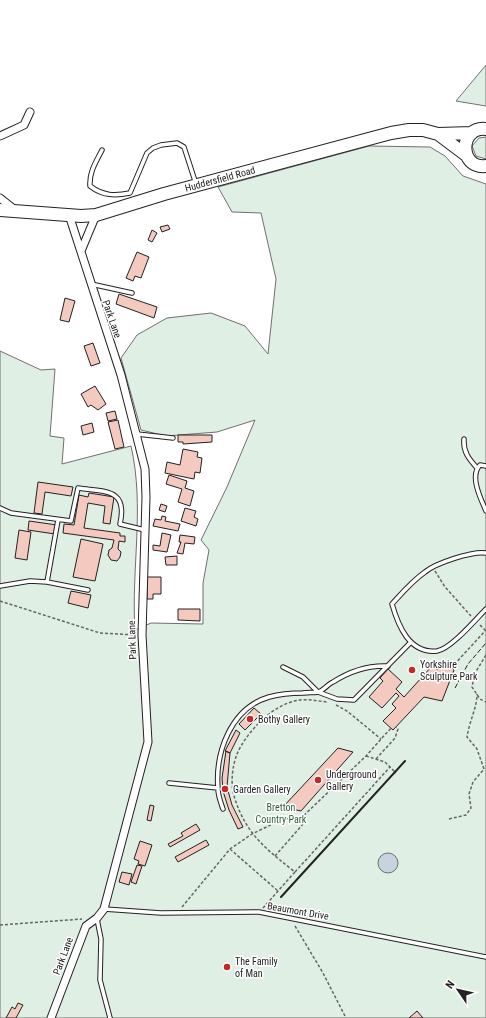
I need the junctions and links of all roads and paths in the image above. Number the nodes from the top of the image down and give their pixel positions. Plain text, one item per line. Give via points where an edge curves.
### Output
1 (30, 112) dead end
2 (486, 129) edge
3 (472, 133) junction
4 (438, 134) junction
5 (0, 136) edge
6 (102, 150) dead end
7 (466, 155) junction
8 (484, 168) edge
9 (196, 185) junction
10 (0, 198) edge
11 (0, 210) edge
12 (17, 211) junction
13 (69, 215) junction
14 (96, 215) junction
15 (81, 251) junction
16 (90, 283) junction
17 (132, 293) dead end
18 (136, 434) junction
19 (173, 438) dead end
20 (464, 439) dead end
21 (486, 466) edge
22 (477, 468) junction
23 (0, 508) edge
24 (486, 511) edge
25 (58, 520) junction
26 (144, 530) junction
27 (486, 553) edge
28 (433, 568) junction
29 (47, 582) junction
30 (0, 586) edge
31 (88, 590) dead end
32 (0, 601) edge
33 (486, 609) edge
34 (475, 620) junction
35 (486, 630) edge
36 (142, 636) junction
37 (411, 642) junction
38 (486, 655) edge
39 (388, 666) junction
40 (283, 667) dead end
41 (451, 668) dead end
42 (318, 692) junction
43 (477, 694) junction
44 (328, 702) dead end
45 (486, 702) edge
46 (334, 704) dead end
47 (396, 727) dead end
48 (391, 728) dead end
49 (381, 739) junction
50 (366, 756) junction
51 (376, 759) junction
52 (390, 767) junction
53 (396, 773) dead end
54 (169, 783) dead end
55 (218, 788) junction
56 (223, 809) dead end
57 (449, 819) dead end
58 (298, 821) junction
59 (252, 834) junction
60 (230, 849) junction
61 (275, 856) junction
62 (295, 872) junction
63 (278, 891) junction
64 (104, 909) junction
65 (259, 912) junction
66 (182, 913) junction
67 (290, 917) junction
68 (97, 918) junction
69 (0, 925) edge
70 (486, 957) edge
71 (51, 1018) edge
72 (110, 1018) edge
73 (346, 1018) edge

1 - 5 street via 24,125
2 - 3 highway, Huddersfield Road
3 - 4 highway, Huddersfield Road
3 - 7 highway via 465,143
4 - 7 highway, Huddersfield Road
4 - 9 highway, Huddersfield Road via 423,130 391,133
6 - 9 lane via 90,173 90,186 101,193 115,196 130,192 148,153 153,148 177,143 184,147
7 - 8 highway, Huddersfield Road via 473,164
9 - 14 highway, Huddersfield Road
10 - 12 street
11 - 12 highway, Huddersfield Road
12 - 13 highway, Huddersfield Road
13 - 14 highway, Huddersfield Road
13 - 15 street, Park Lane
14 - 15 street
15 - 16 street, Park Lane
16 - 17 lane
16 - 18 street, Park Lane
18 - 19 lane
18 - 26 street, Park Lane via 145,469
20 - 22 lane via 463,448
21 - 22 lane via 480,465
22 - 24 lane via 476,484
23 - 25 lane via 11,513
25 - 26 lane via 71,521 78,488 116,495 122,507 120,524
25 - 29 lane
26 - 36 street, Park Lane
27 - 28 lane via 456,558
28 - 34 path via 445,587
28 - 37 lane via 426,571 392,604 396,621
29 - 30 lane via 30,581
29 - 31 lane
32 - 36 path via 100,633
33 - 34 lane
34 - 35 path
34 - 37 lane via 454,642 438,651 418,648
35 - 41 path
36 - 64 street, Park Lane via 148,742
37 - 39 lane
38 - 43 path via 475,673 472,687
39 - 42 lane via 354,670
39 - 42 lane via 354,700 337,699
40 - 42 lane via 303,677
42 - 55 lane via 270,697 254,703 244,712 227,734 221,749
43 - 45 path
43 - 57 path via 477,703 469,722 467,736 477,749 484,769 469,794 471,808 466,815
44 - 59 path via 300,700 280,707 256,726 240,749 233,768 234,798
46 - 49 path via 347,710
47 - 51 path via 398,730 395,738
48 - 49 path
49 - 50 path
50 - 51 path
50 - 58 path
51 - 52 path
52 - 53 path
52 - 62 path
54 - 55 lane
55 - 56 lane
58 - 59 path via 285,818
58 - 61 path via 303,824
59 - 60 path
59 - 61 path
60 - 63 path
60 - 66 path via 183,905
61 - 62 path
62 - 63 path
63 - 65 path
64 - 66 lane, Beaumont Drive
64 - 68 street, Park Lane
65 - 66 lane, Beaumont Drive
65 - 67 lane, Beaumont Drive
67 - 70 lane, Beaumont Drive
67 - 73 path
68 - 69 path
68 - 71 street, Park Lane via 86,926
68 - 72 lane via 101,939 100,980

